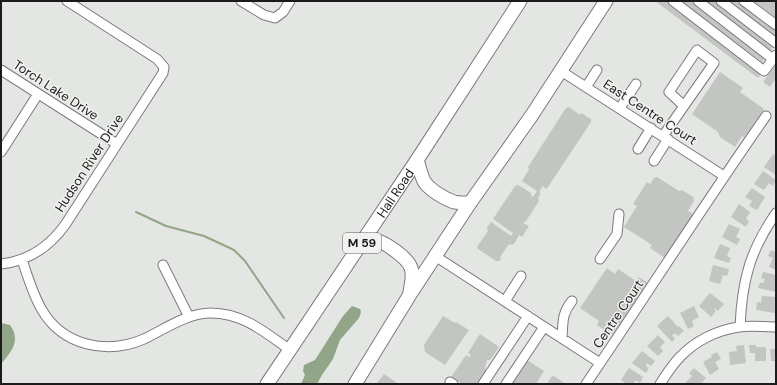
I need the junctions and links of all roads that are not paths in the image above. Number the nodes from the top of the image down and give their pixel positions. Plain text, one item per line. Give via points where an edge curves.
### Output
1 (68, 1) edge
2 (241, 1) edge
3 (290, 1) edge
4 (520, 1) edge
5 (606, 1) edge
6 (673, 1) edge
7 (698, 1) edge
8 (721, 1) edge
9 (744, 1) edge
10 (776, 25) edge
11 (776, 43) edge
12 (775, 57) edge
13 (1, 70) edge
14 (561, 70) junction
15 (597, 70) dead end
16 (636, 84) dead end
17 (586, 87) junction
18 (38, 94) junction
19 (684, 106) junction
20 (620, 108) junction
21 (766, 116) dead end
22 (651, 128) junction
23 (666, 138) junction
24 (117, 144) junction
25 (638, 149) dead end
26 (1, 152) edge
27 (417, 160) junction
28 (654, 161) dead end
29 (724, 176) junction
30 (470, 203) junction
31 (776, 213) edge
32 (619, 214) dead end
33 (363, 242) junction
34 (435, 256) junction
35 (600, 259) dead end
36 (22, 260) junction
37 (1, 264) edge
38 (163, 266) dead end
39 (521, 276) dead end
40 (409, 296) junction
41 (505, 301) junction
42 (572, 301) dead end
43 (528, 316) junction
44 (189, 317) junction
45 (544, 327) junction
46 (740, 327) junction
47 (776, 327) edge
48 (562, 338) junction
49 (290, 350) junction
50 (600, 364) junction
51 (268, 384) edge
52 (355, 384) edge
53 (483, 384) edge
54 (506, 384) edge
55 (586, 384) edge
56 (660, 384) edge

1 - 24 street, Hudson River Drive via 157,59 164,67 161,78
2 - 3 street via 264,15 275,18 283,12
4 - 27 highway, Hall Road / M 59
5 - 14 highway
6 - 12 street via 764,71
7 - 12 street
8 - 11 street
9 - 10 street
13 - 18 street, Torch Lake Drive
14 - 17 street, East Centre Court
14 - 30 highway
15 - 17 street
16 - 20 street
17 - 20 street, East Centre Court
18 - 24 street, Torch Lake Drive
18 - 26 street
19 - 19 street via 714,64 697,50 669,92
19 - 23 street
20 - 22 street, East Centre Court
21 - 29 street, Centre Court
22 - 23 street, East Centre Court
22 - 25 street
23 - 28 street
23 - 29 street, East Centre Court
24 - 36 street, Hudson River Drive via 60,232 42,250
27 - 30 highway via 430,188 449,200
27 - 33 highway, Hall Road / M 59
29 - 50 street, Centre Court
30 - 34 highway
31 - 46 street via 758,242 749,264 742,296
32 - 35 street via 617,234
33 - 40 highway via 381,242 409,263 412,275
33 - 49 highway, Hall Road / M 59
34 - 40 highway
34 - 41 street, Centre Court
36 - 37 street, Hudson River Drive
36 - 44 street via 34,295 47,318 67,336 85,344 109,347 126,345
38 - 44 street
39 - 41 street
40 - 52 highway
41 - 43 street, Centre Court
42 - 48 street via 563,314
43 - 45 street, Centre Court
43 - 53 street
44 - 49 street via 211,313 239,318
45 - 48 street, Centre Court
45 - 54 street
46 - 47 street
46 - 56 street via 714,334 694,345 679,357
48 - 50 street, Centre Court
49 - 51 highway, Hall Road / M 59
50 - 55 street

